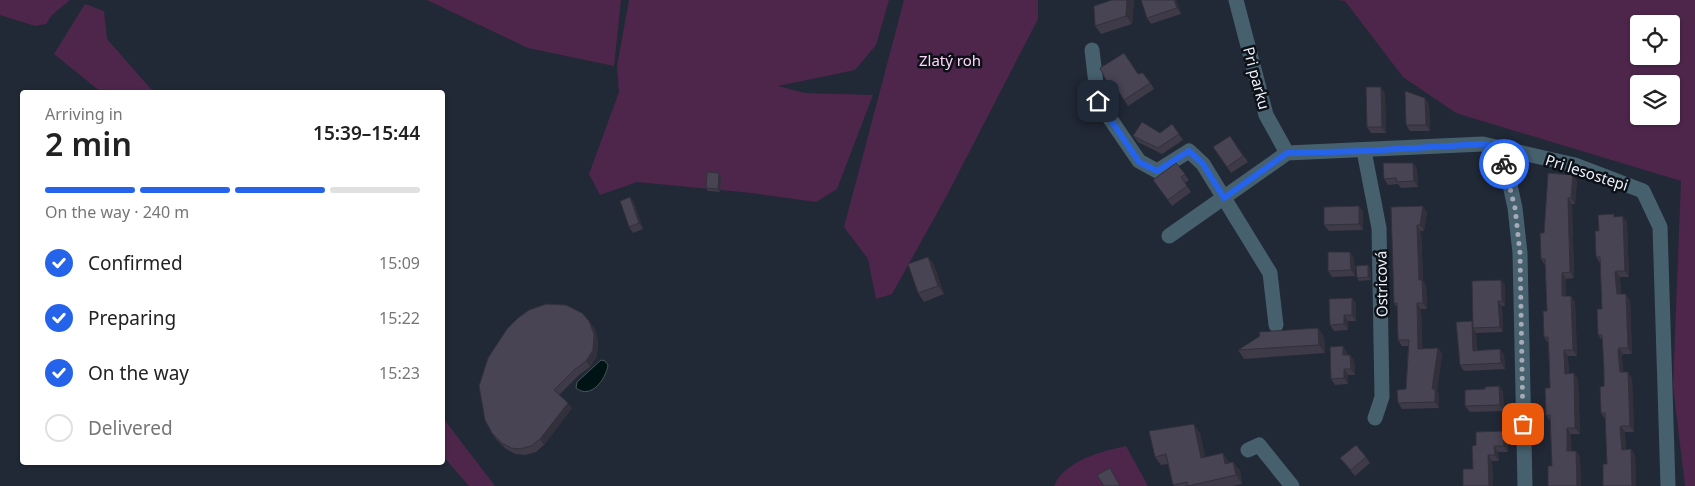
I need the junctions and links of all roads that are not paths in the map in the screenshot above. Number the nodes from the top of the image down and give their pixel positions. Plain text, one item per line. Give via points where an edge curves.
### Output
1 (1236, 0) edge
2 (1092, 50) dead end
3 (1502, 148) junction
4 (1364, 151) junction
5 (1287, 153) junction
6 (1224, 198) junction
7 (1169, 236) dead end
8 (1276, 325) dead end
9 (1375, 418) dead end
10 (1248, 450) dead end
11 (1292, 486) edge
12 (1525, 486) edge
13 (1668, 486) edge

1 - 5 street, Pri parku via 1266,115
2 - 6 street via 1098,101 1139,162 1157,171 1189,151 1203,164
3 - 4 street, Pri lesostepi via 1483,144
3 - 12 street via 1515,208 1520,253
3 - 13 street, Pri lesostepi via 1575,165 1643,191 1660,227
4 - 5 street, Pri lesostepi
4 - 9 street, Ostricová via 1380,228 1382,397
5 - 6 street
6 - 7 street
6 - 8 street via 1270,273
10 - 11 street via 1259,445

